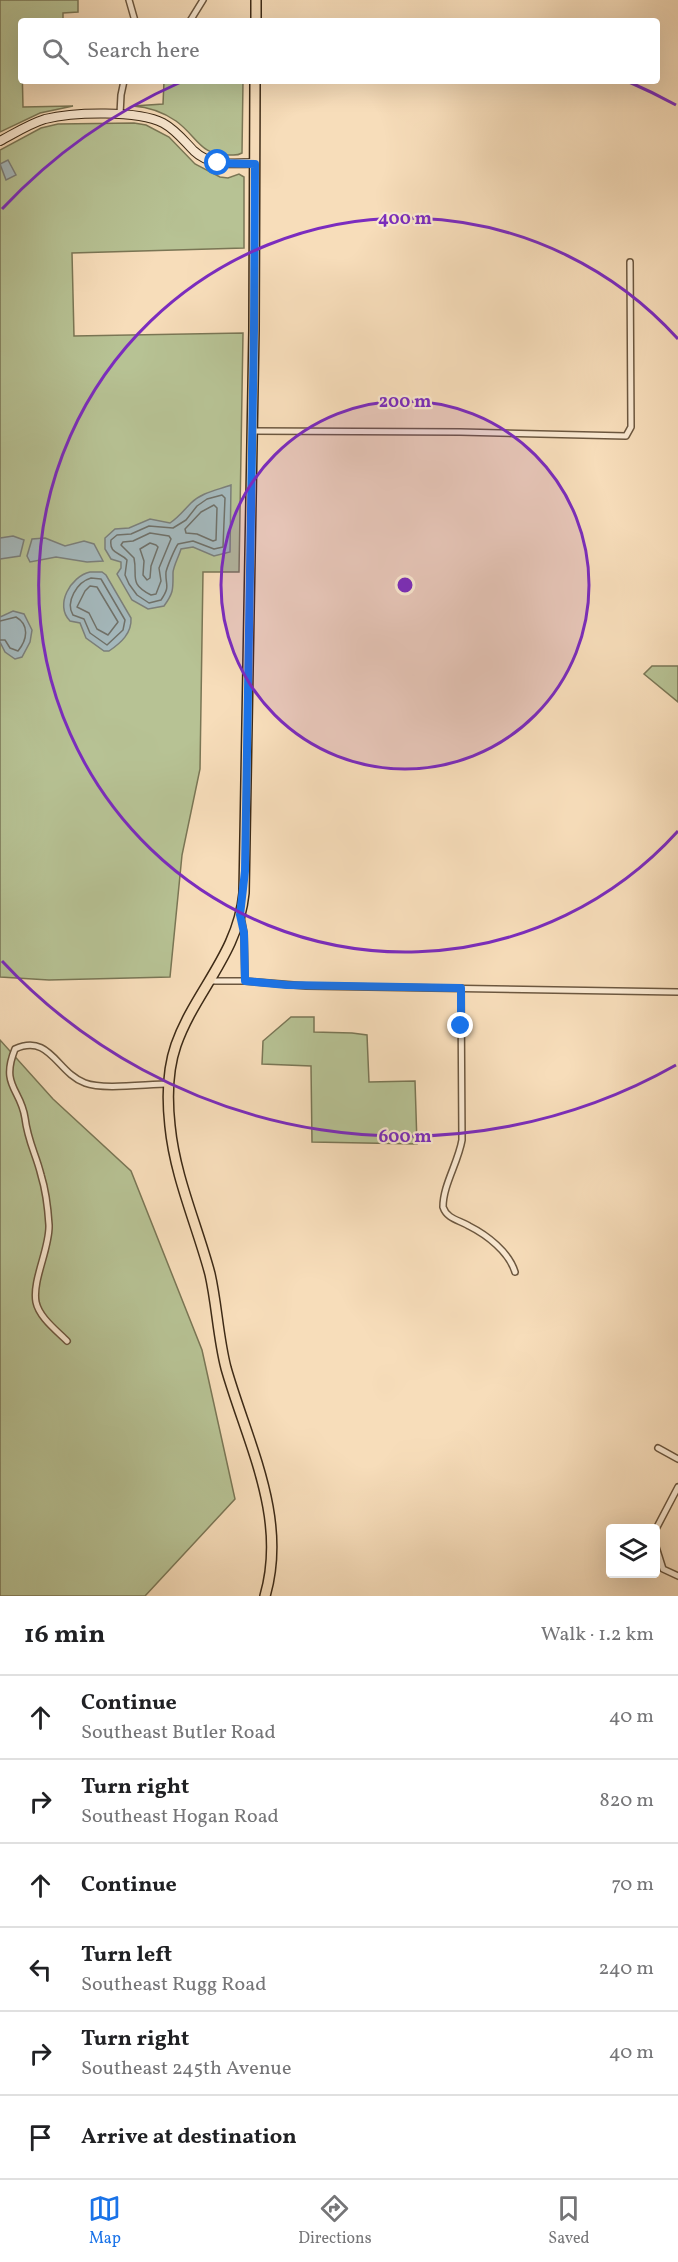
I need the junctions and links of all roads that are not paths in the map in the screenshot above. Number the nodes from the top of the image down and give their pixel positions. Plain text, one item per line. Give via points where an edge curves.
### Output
1 (129, 0) edge
2 (203, 0) edge
3 (256, 0) edge
4 (134, 18) edge
5 (192, 18) edge
6 (256, 18) edge
7 (123, 84) edge
8 (255, 84) edge
9 (120, 114) junction
10 (0, 141) edge
11 (255, 164) junction
12 (630, 262) dead end
13 (253, 432) junction
14 (240, 915) junction
15 (210, 981) junction
16 (245, 981) junction
17 (461, 988) junction
18 (678, 992) edge
19 (168, 1084) junction
20 (515, 1272) dead end
21 (67, 1341) dead end
22 (658, 1448) dead end
23 (678, 1458) edge
24 (678, 1487) edge
25 (659, 1524) edge
26 (660, 1559) edge
27 (678, 1576) edge
28 (265, 1596) edge

1 - 4 street
2 - 5 street
3 - 6 main road
7 - 9 street
8 - 11 main road
9 - 10 main road via 45,119
9 - 11 main road via 162,123 207,160
11 - 13 main road
12 - 13 street via 631,427 626,436
13 - 14 main road via 245,861
14 - 15 main road via 238,928
14 - 16 street
15 - 16 street
15 - 19 main road via 176,1045
16 - 17 street
17 - 18 street
17 - 20 street via 462,1140 443,1207 449,1217 488,1238 505,1254
19 - 21 street via 85,1083 33,1044 15,1049 11,1059 11,1084 23,1109 28,1142 42,1178 49,1228 36,1302
19 - 28 main road via 170,1128 178,1171 209,1273 226,1367 269,1509 272,1553
22 - 23 street
24 - 25 street
26 - 27 street via 663,1569

